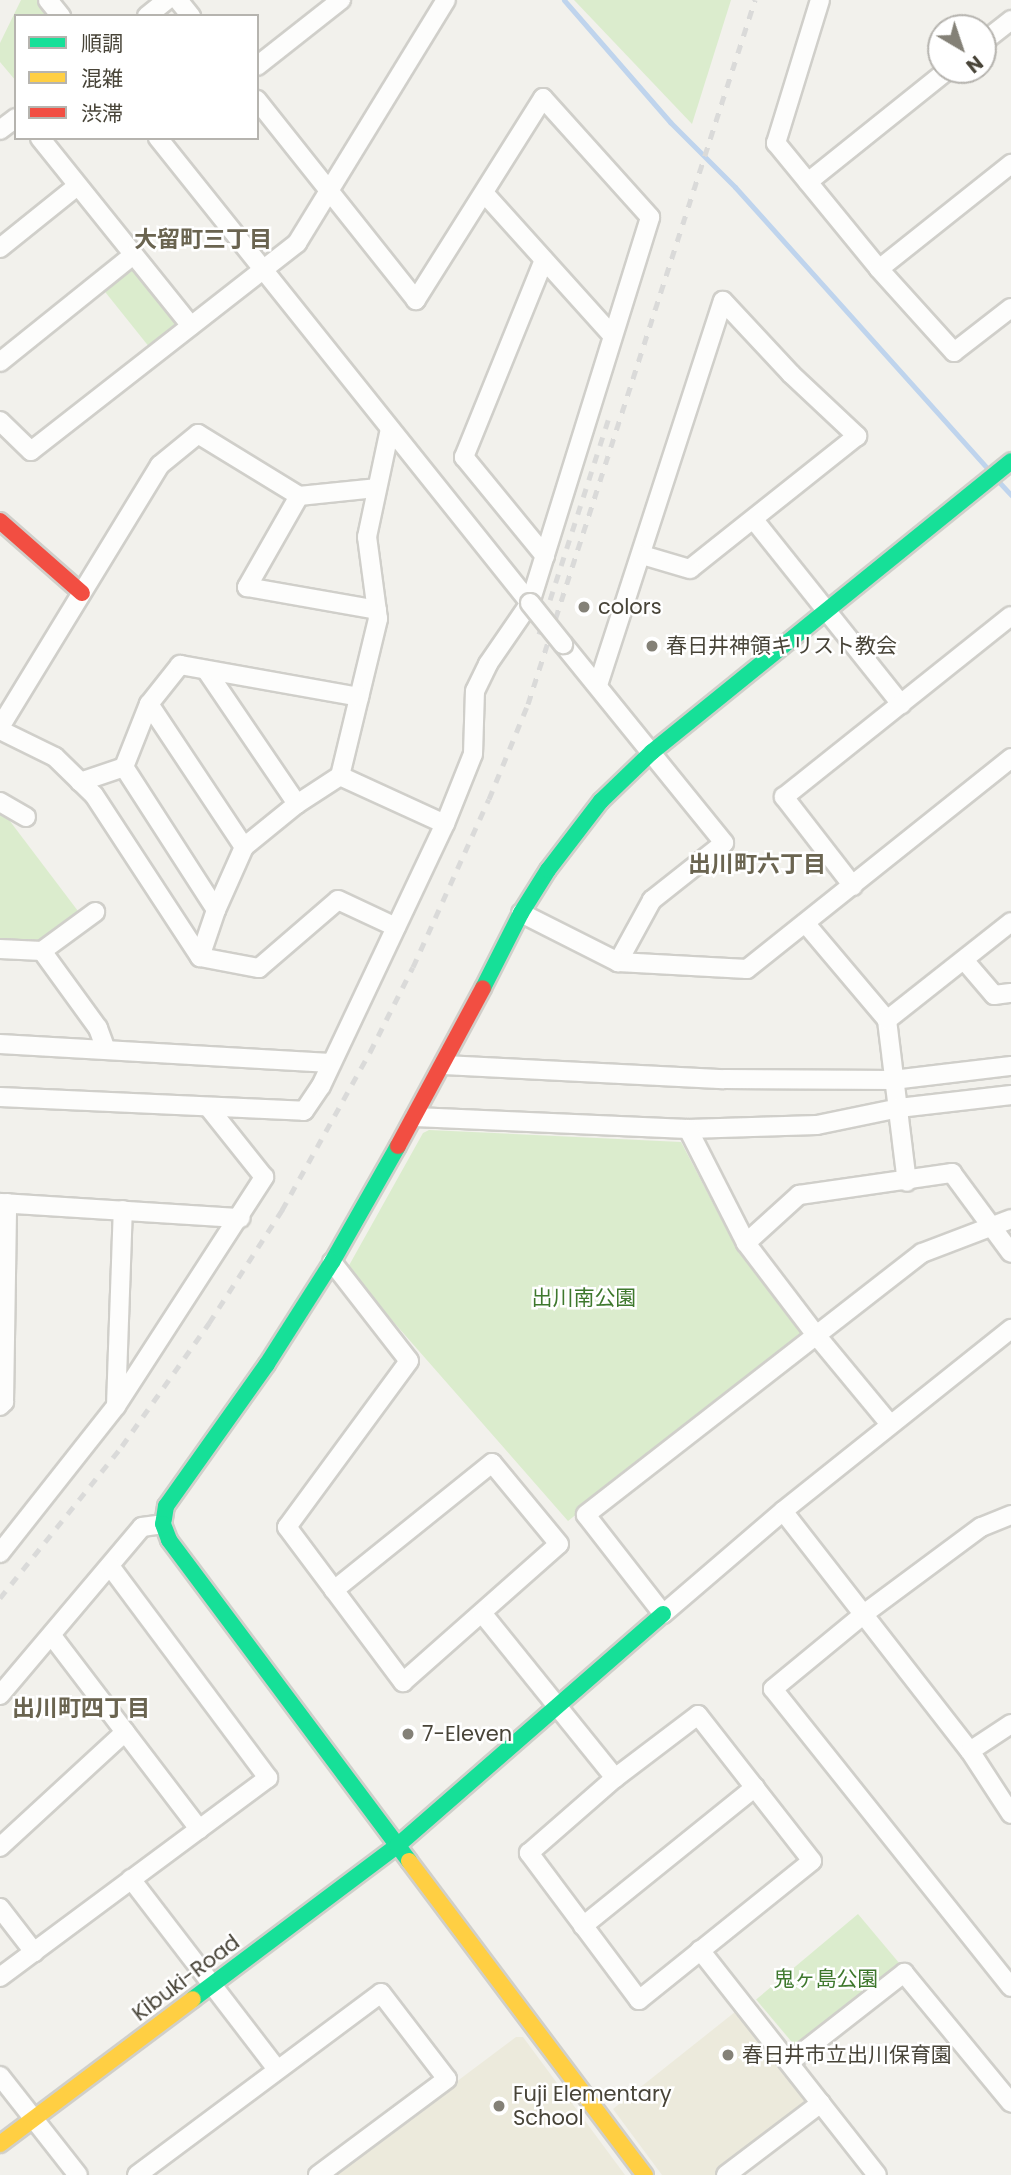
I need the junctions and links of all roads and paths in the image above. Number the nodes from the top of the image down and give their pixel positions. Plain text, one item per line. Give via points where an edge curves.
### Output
1 (48, 0) edge
2 (167, 0) edge
3 (178, 0) edge
4 (341, 0) edge
5 (446, 0) edge
6 (820, 0) edge
7 (59, 14) edge
8 (150, 14) edge
9 (189, 14) edge
10 (1011, 20) edge
11 (997, 31) edge
12 (259, 64) edge
13 (930, 84) edge
14 (259, 103) edge
15 (42, 140) edge
16 (160, 140) edge
17 (1011, 164) edge
18 (808, 182) junction
19 (77, 186) junction
20 (328, 189) junction
21 (485, 194) junction
22 (0, 248) edge
23 (133, 255) junction
24 (544, 260) junction
25 (879, 269) junction
26 (262, 271) junction
27 (1011, 308) edge
28 (191, 326) junction
29 (612, 335) junction
30 (0, 362) edge
31 (0, 421) edge
32 (390, 429) junction
33 (1011, 461) edge
34 (376, 488) junction
35 (299, 496) junction
36 (754, 520) junction
37 (0, 521) edge
38 (642, 555) junction
39 (545, 556) junction
40 (82, 593) junction
41 (530, 603) junction
42 (827, 609) junction
43 (377, 610) junction
44 (1011, 616) edge
45 (206, 670) junction
46 (598, 685) junction
47 (359, 697) junction
48 (149, 704) junction
49 (901, 704) junction
50 (0, 728) edge
51 (652, 752) junction
52 (1011, 758) edge
53 (124, 767) junction
54 (340, 776) junction
55 (80, 782) junction
56 (0, 802) edge
57 (297, 804) junction
58 (26, 817) dead end
59 (445, 824) junction
60 (244, 847) junction
61 (853, 886) junction
62 (216, 910) junction
63 (95, 912) dead end
64 (521, 913) junction
65 (1011, 922) edge
66 (806, 924) junction
67 (396, 927) junction
68 (0, 949) edge
69 (42, 951) junction
70 (200, 957) junction
71 (964, 960) junction
72 (618, 962) junction
73 (1011, 993) edge
74 (887, 1020) junction
75 (0, 1044) edge
76 (106, 1050) junction
77 (330, 1063) junction
78 (444, 1065) junction
79 (1011, 1066) edge
80 (893, 1080) junction
81 (1011, 1095) edge
82 (0, 1097) edge
83 (209, 1108) junction
84 (899, 1108) junction
85 (415, 1118) junction
86 (688, 1129) junction
87 (907, 1182) junction
88 (4, 1203) edge
89 (123, 1210) junction
90 (241, 1218) junction
91 (1011, 1219) edge
92 (992, 1225) junction
93 (746, 1243) junction
94 (1011, 1253) edge
95 (332, 1262) junction
96 (1011, 1329) edge
97 (816, 1335) junction
98 (0, 1406) edge
99 (116, 1406) junction
100 (890, 1424) junction
101 (783, 1511) junction
102 (1011, 1515) edge
103 (163, 1524) junction
104 (0, 1552) edge
105 (110, 1566) junction
106 (334, 1590) junction
107 (482, 1613) junction
108 (663, 1614) junction
109 (864, 1614) junction
110 (52, 1636) junction
111 (0, 1695) edge
112 (559, 1706) junction
113 (1011, 1724) edge
114 (125, 1732) junction
115 (970, 1751) junction
116 (615, 1778) junction
117 (755, 1787) junction
118 (1011, 1814) edge
119 (199, 1829) junction
120 (397, 1846) junction
121 (0, 1847) edge
122 (131, 1879) junction
123 (0, 1908) edge
124 (583, 1926) junction
125 (700, 1950) junction
126 (34, 1952) junction
127 (0, 1977) edge
128 (212, 1986) junction
129 (1011, 1987) edge
130 (790, 2062) junction
131 (278, 2069) junction
132 (0, 2076) edge
133 (821, 2103) junction
134 (1011, 2103) edge
135 (33, 2119) junction
136 (0, 2144) edge
137 (78, 2175) edge
138 (137, 2175) edge
139 (318, 2175) edge
140 (645, 2175) edge
141 (726, 2175) edge
142 (877, 2175) edge

1 - 7 street
2 - 8 street
3 - 9 street
4 - 12 street
5 - 20 street
6 - 18 street via 776,143
10 - 11 street
13 - 18 street
14 - 20 street
15 - 19 street
16 - 26 street
17 - 25 street
18 - 25 street
19 - 22 street
19 - 23 street
20 - 21 street via 416,300
20 - 26 street via 297,243
21 - 24 street
21 - 29 street via 543,98 650,217
23 - 28 street
23 - 30 street
24 - 29 street
24 - 39 street via 464,457
25 - 27 street via 954,352
26 - 28 street
26 - 32 street
28 - 31 street via 31,452
29 - 39 street
32 - 34 street
32 - 41 street
33 - 42 street
34 - 35 street
34 - 43 street via 366,537
35 - 40 street via 198,434 160,465
35 - 43 street via 247,587
36 - 38 street via 690,569
36 - 38 street via 857,436 723,301
36 - 42 street
37 - 40 street
38 - 46 street
39 - 41 street
40 - 50 street
41 - 46 street, bridge
41 - 59 street via 475,691 473,754
42 - 49 street
42 - 51 street
43 - 47 street
44 - 49 street
45 - 47 street
45 - 48 street via 180,665
45 - 57 street
46 - 51 street
47 - 54 street
48 - 53 street
48 - 60 street
49 - 61 street via 784,797
50 - 55 street via 55,757
51 - 64 street via 601,801
51 - 72 street via 724,843 652,900
52 - 61 street
53 - 55 street
53 - 62 street
54 - 57 street
54 - 59 street
55 - 70 street via 94,795
56 - 58 street
57 - 60 street
59 - 67 street
60 - 62 street
61 - 66 street
62 - 70 street
63 - 69 street
64 - 72 street
64 - 78 street
65 - 71 street
66 - 72 street via 747,969
66 - 74 street
67 - 70 street via 338,900 259,968
67 - 77 street
68 - 69 street
69 - 76 street via 98,1028
71 - 73 street via 994,995
71 - 74 street
74 - 80 street
75 - 76 street
76 - 77 street
77 - 83 street via 304,1111
78 - 80 street via 724,1079
78 - 85 street
79 - 80 street
80 - 84 street
81 - 84 street
82 - 83 street
83 - 90 street via 264,1177
84 - 86 street via 817,1125
84 - 87 street
85 - 86 street
85 - 95 street
86 - 93 street
87 - 92 street via 952,1173
87 - 93 street via 799,1195
88 - 89 street
88 - 98 street via 4,1402
89 - 90 street
89 - 99 street
90 - 99 street
91 - 92 street
92 - 94 street
92 - 97 street via 922,1253
93 - 97 street
95 - 103 street via 267,1364 166,1506
95 - 106 street via 409,1361 287,1527
96 - 100 street
97 - 100 street
97 - 108 street via 586,1515
99 - 104 street
100 - 101 street
101 - 108 street
101 - 109 street
102 - 109 street via 981,1527
103 - 105 street via 142,1527
103 - 120 street via 169,1540
105 - 110 street
105 - 119 street via 268,1778
106 - 107 street via 403,1682
106 - 107 street via 492,1463 559,1545
107 - 112 street
108 - 112 street, Kibuki-Road
109 - 115 street
109 - 129 street via 773,1689
110 - 111 street
110 - 114 street
112 - 116 street
112 - 120 street, Kibuki-Road
113 - 115 street
114 - 119 street
114 - 121 street
115 - 118 street
116 - 117 street via 698,1715
116 - 124 street via 529,1853
117 - 124 street
117 - 125 street via 812,1861
119 - 122 street
120 - 128 street, Kibuki-Road
120 - 140 street
122 - 126 street
122 - 128 street
123 - 126 street
124 - 125 street via 639,2000
125 - 130 street
126 - 127 street
128 - 131 street
128 - 135 street, Kibuki-Road
130 - 133 street
130 - 134 street via 904,1973
131 - 138 street
131 - 139 street via 381,1993 447,2079
132 - 135 street
133 - 141 street
133 - 142 street
135 - 136 street, Kibuki-Road
135 - 137 street

